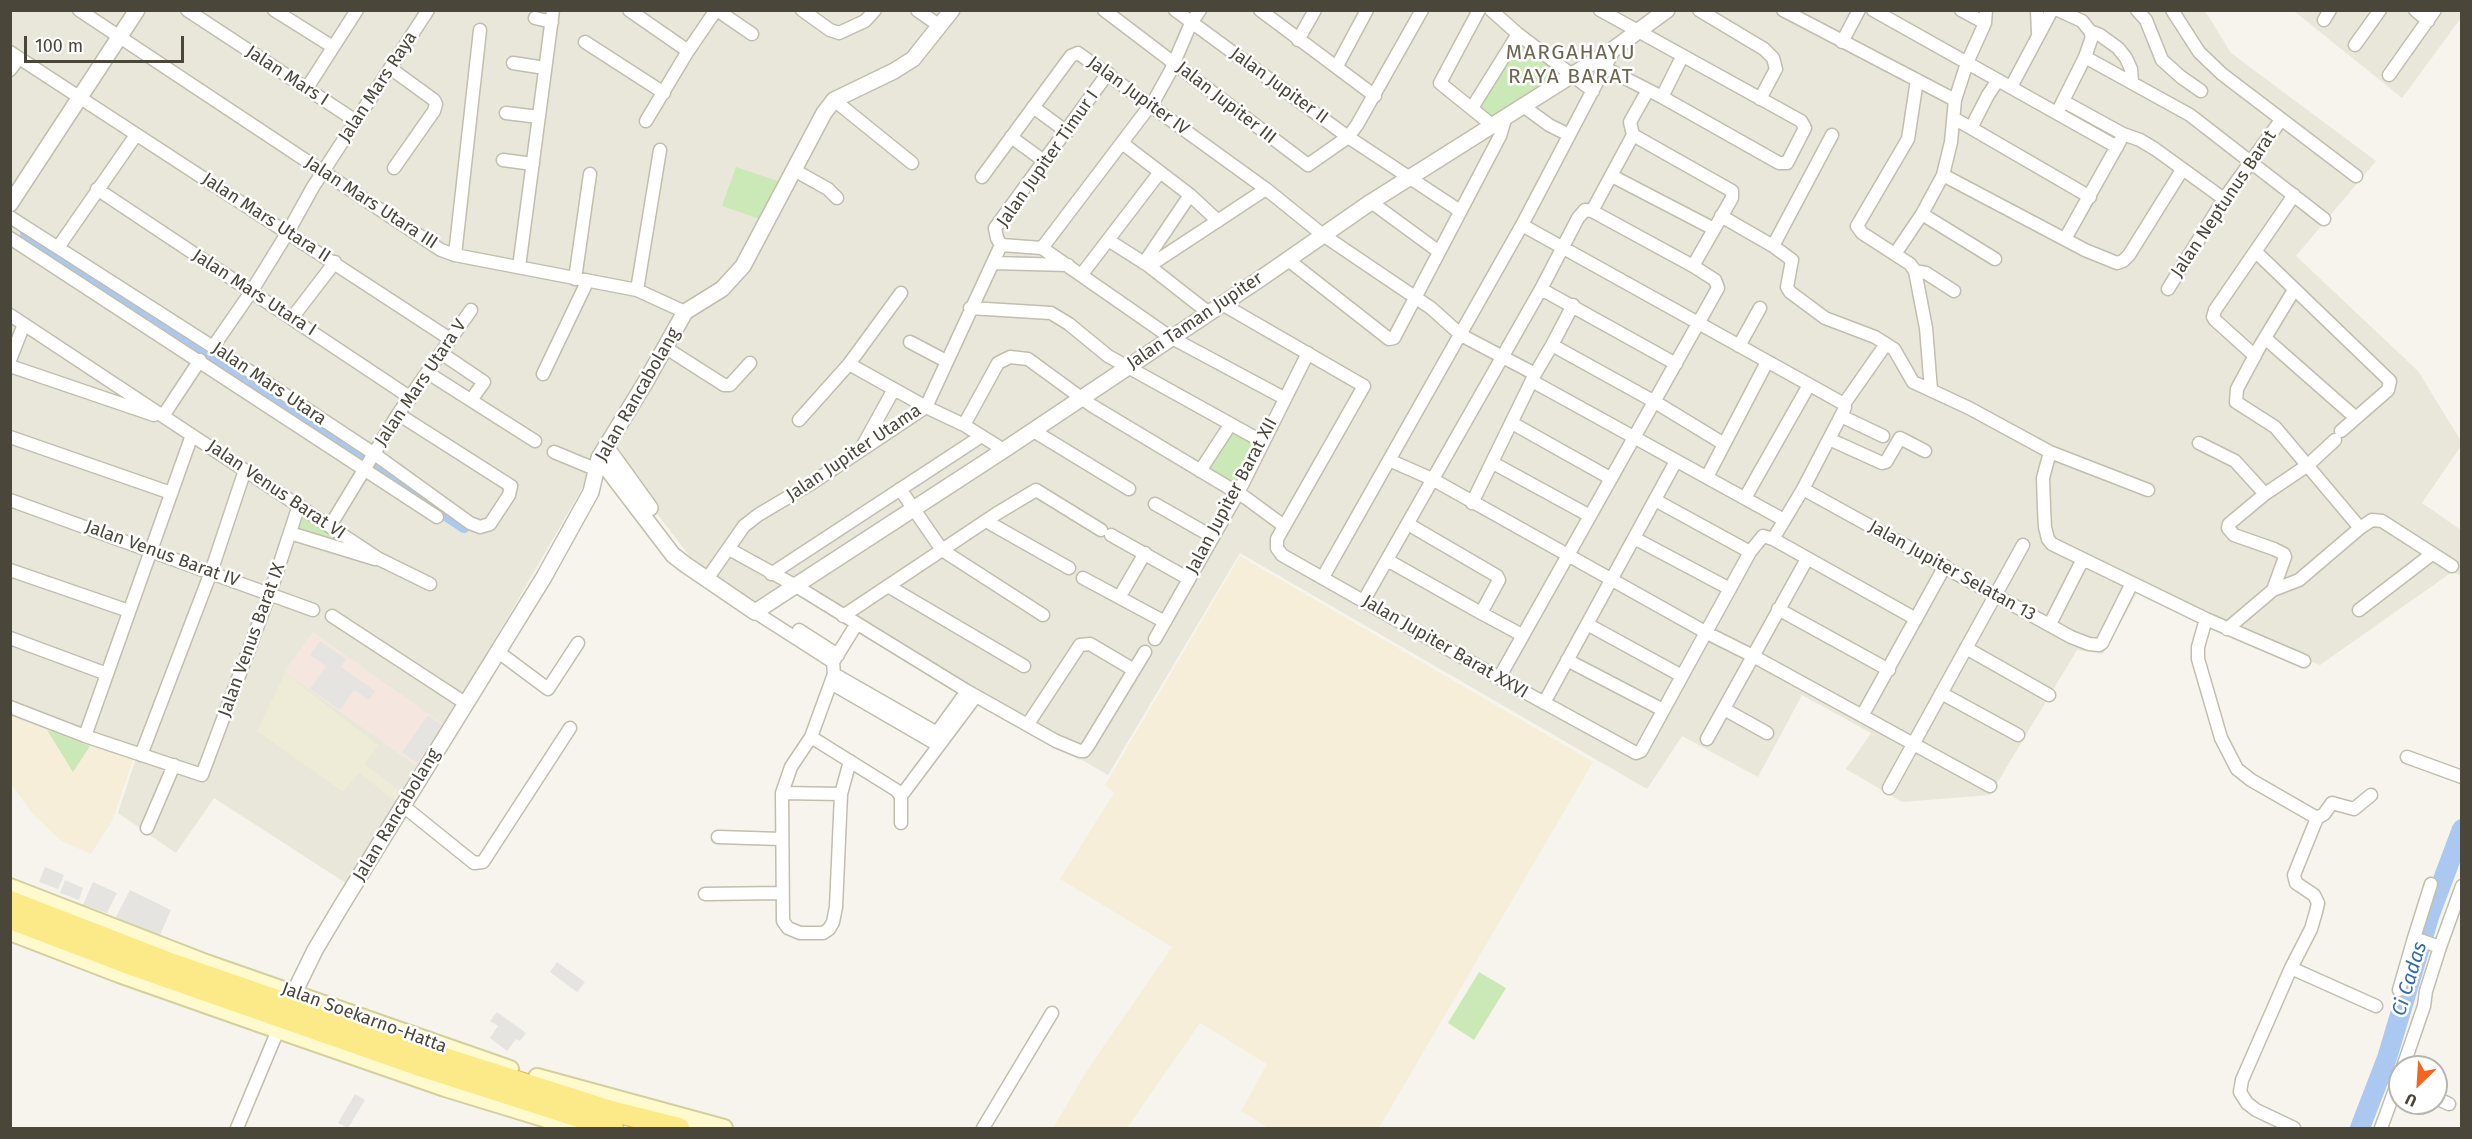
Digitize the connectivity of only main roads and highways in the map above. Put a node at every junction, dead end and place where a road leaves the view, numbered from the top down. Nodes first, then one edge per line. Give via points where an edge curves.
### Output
1 (10, 888) edge
2 (10, 901) edge
3 (10, 919) edge
4 (10, 933) edge
5 (206, 963) junction
6 (172, 964) junction
7 (632, 1123) edge
8 (609, 1124) edge
9 (576, 1128) edge
10 (679, 1128) edge
11 (724, 1128) edge

1 - 5 main road, Jalan Soekarno-Hatta
2 - 6 highway, Jalan Soekarno-Hatta
3 - 8 highway, Jalan Soekarno-Hatta via 423,1067
4 - 9 main road via 445,1088
5 - 6 highway
5 - 11 main road, Jalan Soekarno-Hatta via 548,1081
6 - 8 highway, Jalan Soekarno-Hatta via 432,1054
7 - 8 highway, Jalan Soekarno-Hatta
7 - 10 highway, Jalan Soekarno-Hatta

